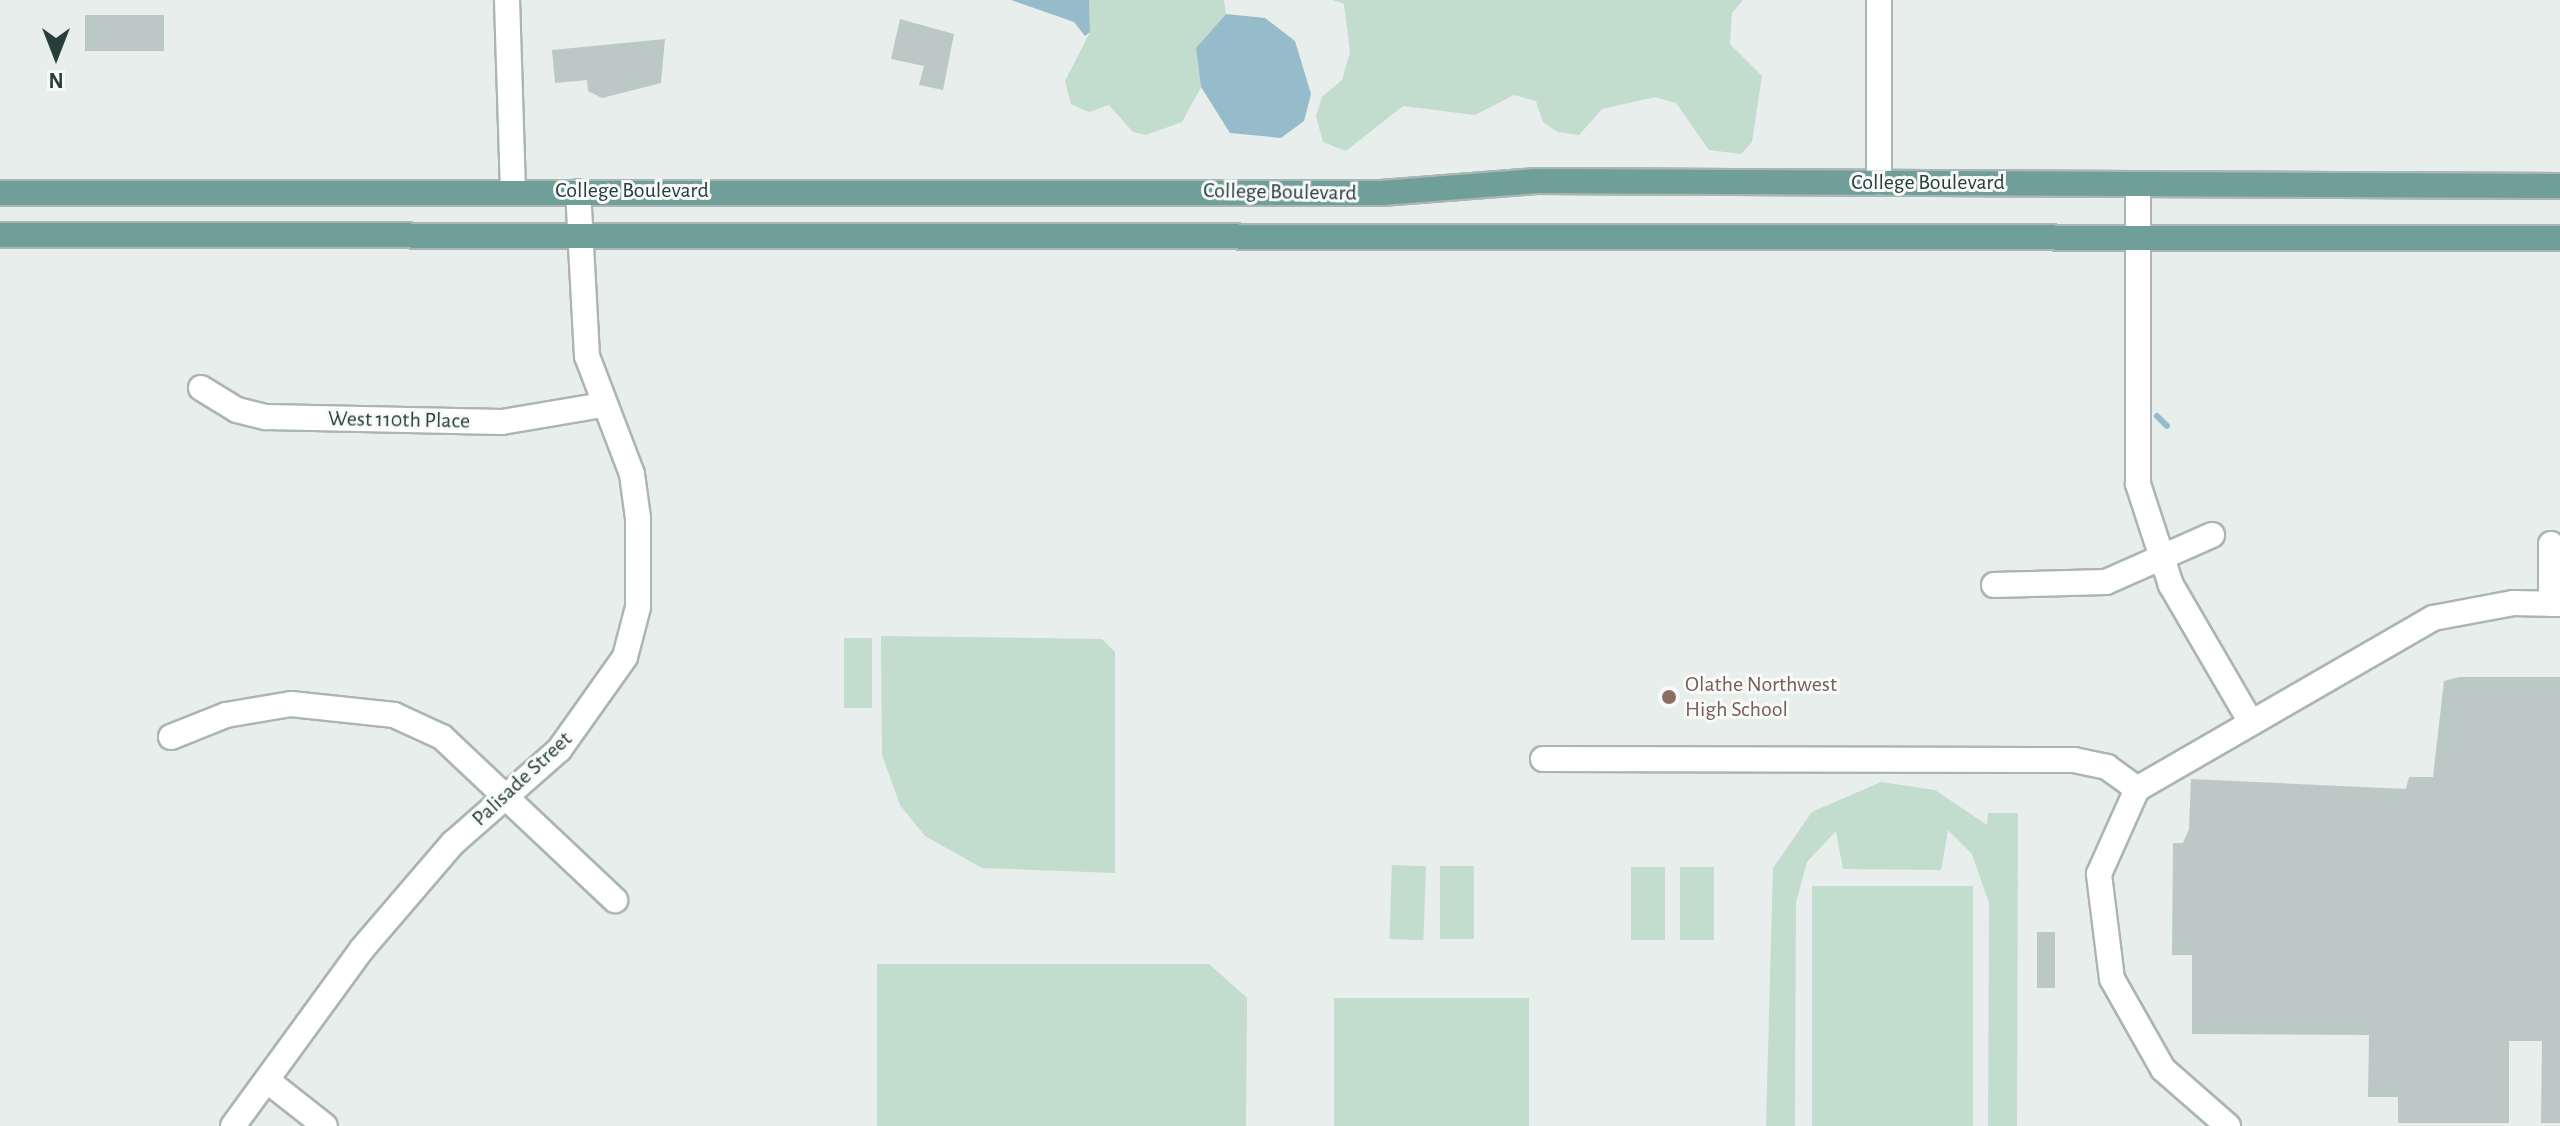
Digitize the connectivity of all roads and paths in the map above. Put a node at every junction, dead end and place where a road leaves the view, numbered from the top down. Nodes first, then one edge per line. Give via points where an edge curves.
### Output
1 (507, 0) edge
2 (1879, 0) edge
3 (1879, 183) junction
4 (2138, 184) junction
5 (2560, 186) edge
6 (513, 192) junction
7 (578, 192) junction
8 (0, 193) edge
9 (579, 231) junction
10 (0, 235) edge
11 (2138, 235) junction
12 (2560, 238) edge
13 (201, 388) dead end
14 (603, 405) junction
15 (2212, 535) dead end
16 (2551, 544) dead end
17 (2161, 562) junction
18 (1994, 585) dead end
19 (2555, 604) edge
20 (2250, 721) junction
21 (171, 737) dead end
22 (1543, 759) dead end
23 (2137, 789) junction
24 (504, 796) junction
25 (615, 900) dead end
26 (269, 1082) junction
27 (2218, 1123) edge
28 (233, 1126) edge
29 (325, 1126) edge

1 - 6 street
2 - 3 street
3 - 4 main road, College Boulevard
3 - 7 main road, College Boulevard via 1537,181 1381,193
4 - 5 main road, College Boulevard
4 - 11 street
6 - 7 main road, College Boulevard
6 - 8 main road, College Boulevard
7 - 9 street, Palisade Street
9 - 10 main road, College Boulevard
9 - 11 main road, College Boulevard
9 - 14 street, Palisade Street via 578,295
11 - 12 main road, College Boulevard
11 - 17 street via 2135,449
13 - 14 street, West 110th Place via 237,410 266,417 502,422
14 - 24 street, Palisade Street via 632,474 638,607 625,657 601,699 559,750
15 - 17 street
16 - 19 street
17 - 18 street via 2084,585
17 - 20 street
19 - 20 street via 2433,618
20 - 23 street
21 - 24 street via 226,715 291,704 394,715 442,737
22 - 23 street via 2074,760 2107,767
23 - 27 street via 2099,874 2105,952 2144,1044
24 - 25 street
24 - 26 street, Palisade Street via 362,949
26 - 28 street, Palisade Street
26 - 29 street

